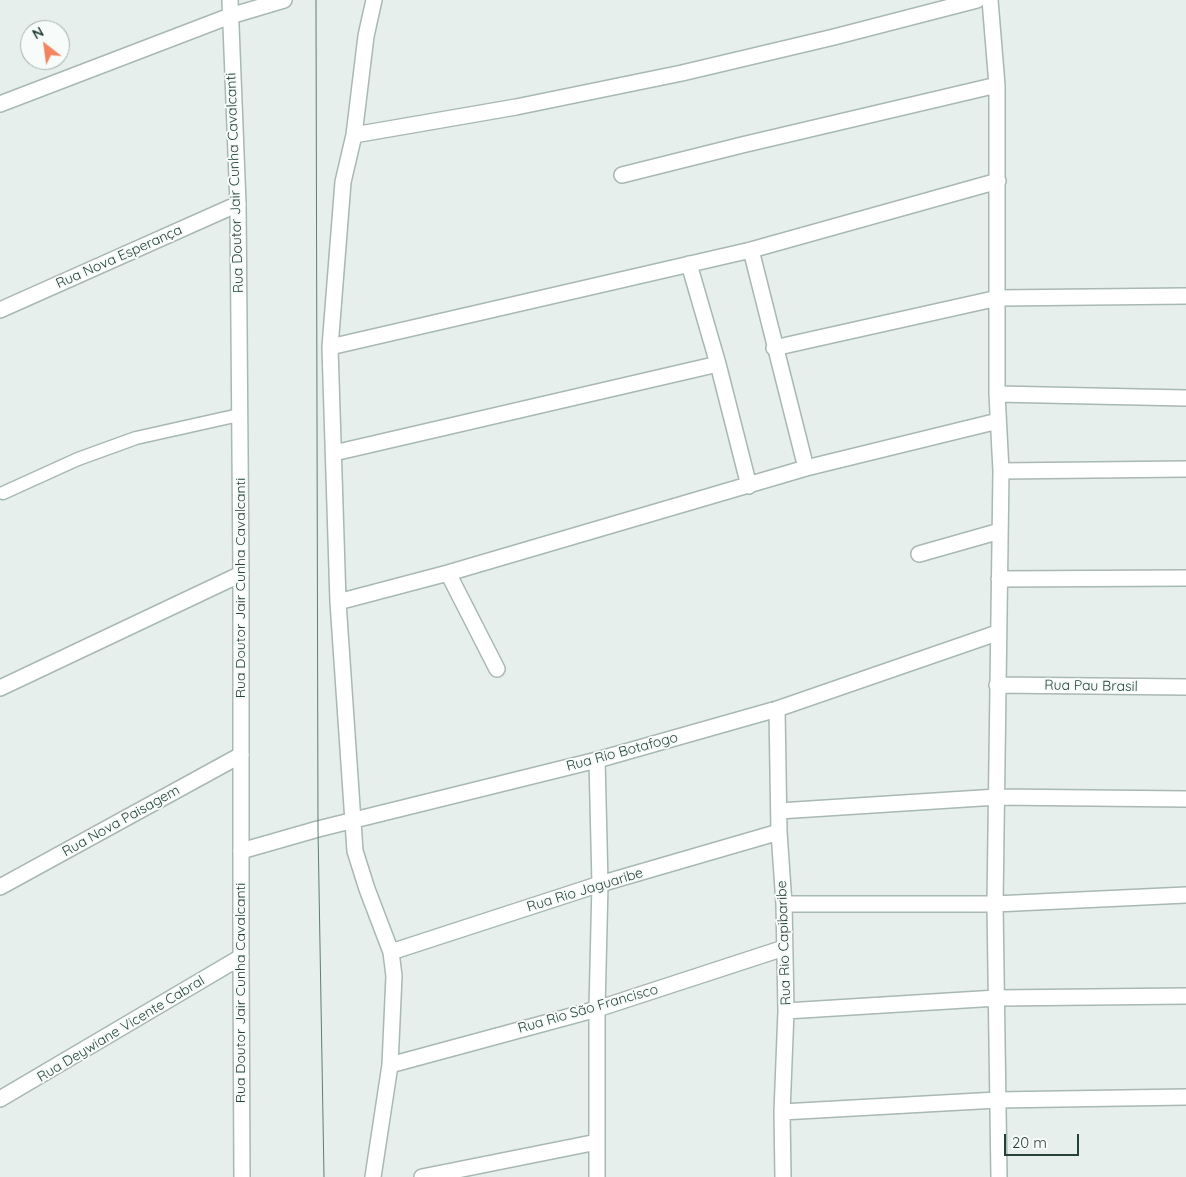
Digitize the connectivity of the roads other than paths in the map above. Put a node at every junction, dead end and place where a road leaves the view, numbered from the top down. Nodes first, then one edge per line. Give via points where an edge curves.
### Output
1 (230, 0) edge
2 (284, 0) edge
3 (374, 0) edge
4 (990, 0) edge
5 (973, 1) edge
6 (230, 16) junction
7 (997, 85) junction
8 (0, 104) edge
9 (354, 135) junction
10 (622, 176) dead end
11 (998, 181) junction
12 (238, 204) junction
13 (751, 250) junction
14 (689, 264) junction
15 (1186, 296) edge
16 (998, 298) junction
17 (0, 310) edge
18 (330, 347) junction
19 (774, 348) junction
20 (718, 364) junction
21 (997, 394) junction
22 (1186, 398) edge
23 (240, 415) junction
24 (998, 421) junction
25 (334, 453) junction
26 (806, 468) junction
27 (1186, 469) edge
28 (1001, 472) junction
29 (749, 486) junction
30 (3, 493) dead end
31 (1000, 531) junction
32 (919, 554) dead end
33 (448, 573) junction
34 (241, 574) junction
35 (1186, 578) edge
36 (999, 579) junction
37 (338, 602) junction
38 (998, 633) junction
39 (497, 669) dead end
40 (997, 685) junction
41 (1186, 687) edge
42 (0, 688) edge
43 (777, 708) junction
44 (242, 755) junction
45 (597, 760) junction
46 (997, 797) junction
47 (1186, 799) edge
48 (779, 811) junction
49 (352, 820) junction
50 (779, 832) junction
51 (241, 851) junction
52 (600, 884) junction
53 (0, 887) edge
54 (1186, 896) edge
55 (784, 904) junction
56 (994, 904) junction
57 (784, 948) junction
58 (391, 952) junction
59 (241, 957) junction
60 (1186, 996) edge
61 (997, 998) junction
62 (597, 1009) junction
63 (786, 1011) junction
64 (390, 1065) junction
65 (1186, 1097) edge
66 (0, 1099) edge
67 (997, 1100) junction
68 (782, 1112) junction
69 (597, 1142) junction
70 (242, 1177) edge
71 (373, 1177) edge
72 (422, 1177) edge
73 (597, 1177) edge
74 (783, 1177) edge
75 (999, 1177) edge

1 - 6 street, Rua Doutor Jair Cunha Cavalcanti
2 - 6 street
3 - 9 street via 366,36
4 - 7 street
5 - 9 street via 682,73 516,107
6 - 8 street
6 - 12 street, Rua Doutor Jair Cunha Cavalcanti
7 - 10 street
7 - 11 street
9 - 18 street via 343,182
11 - 13 street
11 - 16 street
12 - 17 street, Rua Nova Esperança
12 - 23 street, Rua Doutor Jair Cunha Cavalcanti
13 - 14 street
13 - 19 street
14 - 18 street
14 - 20 street
15 - 16 street
16 - 19 street
16 - 21 street
18 - 25 street
19 - 26 street
20 - 25 street
20 - 29 street
21 - 22 street
21 - 24 street
23 - 30 lane via 136,438 78,459
23 - 34 street, Rua Doutor Jair Cunha Cavalcanti
24 - 26 street
24 - 28 street
25 - 37 street
26 - 29 street
27 - 28 street
28 - 31 street
29 - 33 street
31 - 32 street
31 - 36 street
33 - 37 street
33 - 39 street
34 - 42 street
34 - 44 street, Rua Doutor Jair Cunha Cavalcanti
35 - 36 street
36 - 38 street
37 - 49 street
38 - 40 street
38 - 43 street, Rua Rio Botafogo
40 - 41 street, Rua Pau Brasil
40 - 46 street
43 - 45 street, Rua Rio Botafogo
43 - 48 street, Rua Rio Capibaribe
44 - 51 street, Rua Doutor Jair Cunha Cavalcanti
44 - 53 street, Rua Nova Paisagem
45 - 49 street, Rua Rio Botafogo
45 - 52 street
46 - 47 street
46 - 48 street
46 - 56 street
48 - 50 street, Rua Rio Capibaribe
49 - 51 street, Rua Rio Botafogo
49 - 58 street via 354,851
50 - 52 street, Rua Rio Jaguaribe
50 - 55 street, Rua Rio Capibaribe
51 - 59 street, Rua Doutor Jair Cunha Cavalcanti
52 - 58 street, Rua Rio Jaguaribe
52 - 62 street
54 - 56 street
55 - 56 street
55 - 57 street, Rua Rio Capibaribe
56 - 61 street
57 - 62 street, Rua Rio São Francisco
57 - 63 street, Rua Rio Capibaribe
58 - 64 street via 394,976
59 - 66 street, Rua Deywiane Vicente Cabral
59 - 70 street, Rua Doutor Jair Cunha Cavalcanti
60 - 61 street
61 - 63 street
61 - 67 street
62 - 64 street, Rua Rio São Francisco
62 - 69 street
63 - 68 street, Rua Rio Capibaribe
64 - 71 street
65 - 67 street
67 - 68 street
67 - 75 street
68 - 74 street, Rua Rio Capibaribe
69 - 72 street
69 - 73 street

